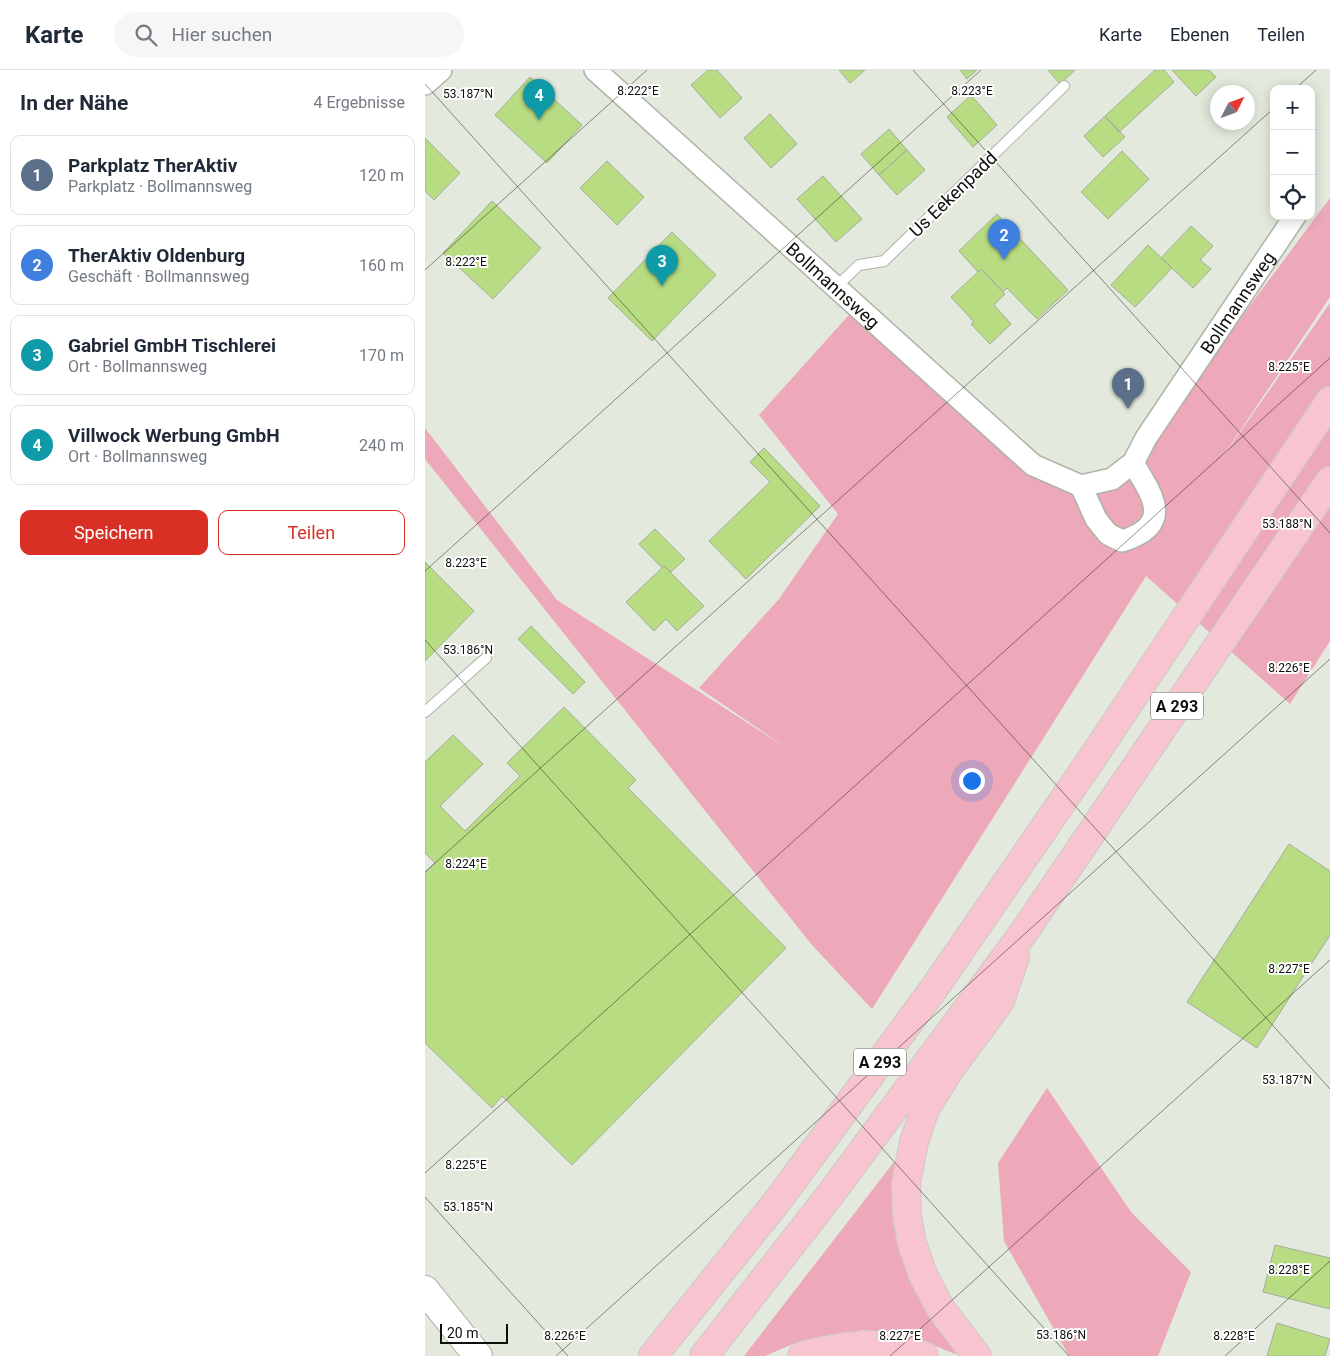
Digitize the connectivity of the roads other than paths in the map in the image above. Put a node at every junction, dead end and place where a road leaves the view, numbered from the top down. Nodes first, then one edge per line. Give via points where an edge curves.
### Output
1 (441, 70) edge
2 (595, 70) edge
3 (425, 84) edge
4 (1064, 86) dead end
5 (1292, 220) edge
6 (835, 288) junction
7 (1330, 401) edge
8 (1133, 463) junction
9 (1330, 481) edge
10 (1081, 486) junction
11 (486, 658) dead end
12 (425, 712) edge
13 (1024, 932) junction
14 (425, 1290) edge
15 (478, 1356) edge
16 (653, 1356) edge
17 (704, 1356) edge
18 (802, 1356) edge
19 (924, 1356) edge
20 (977, 1356) edge

1 - 3 street
2 - 6 street, Bollmannsweg
4 - 6 lane, Us Eekenpadd via 884,261 859,265
5 - 8 street, Bollmannsweg via 1146,438
6 - 10 street, Bollmannsweg via 1033,465
7 - 16 highway, A 293 via 935,987 779,1199
8 - 10 street, Bollmannsweg via 1112,479
8 - 10 street via 1156,507 1152,524 1138,537 1123,541 1108,534 1096,520
9 - 13 highway, A 293
11 - 12 lane
13 - 17 highway, A 293 via 830,1195
13 - 20 highway via 1000,1001 925,1110 914,1142 906,1183 907,1214 923,1277 941,1309
14 - 15 street
18 - 19 highway via 835,1347 865,1344 896,1347

